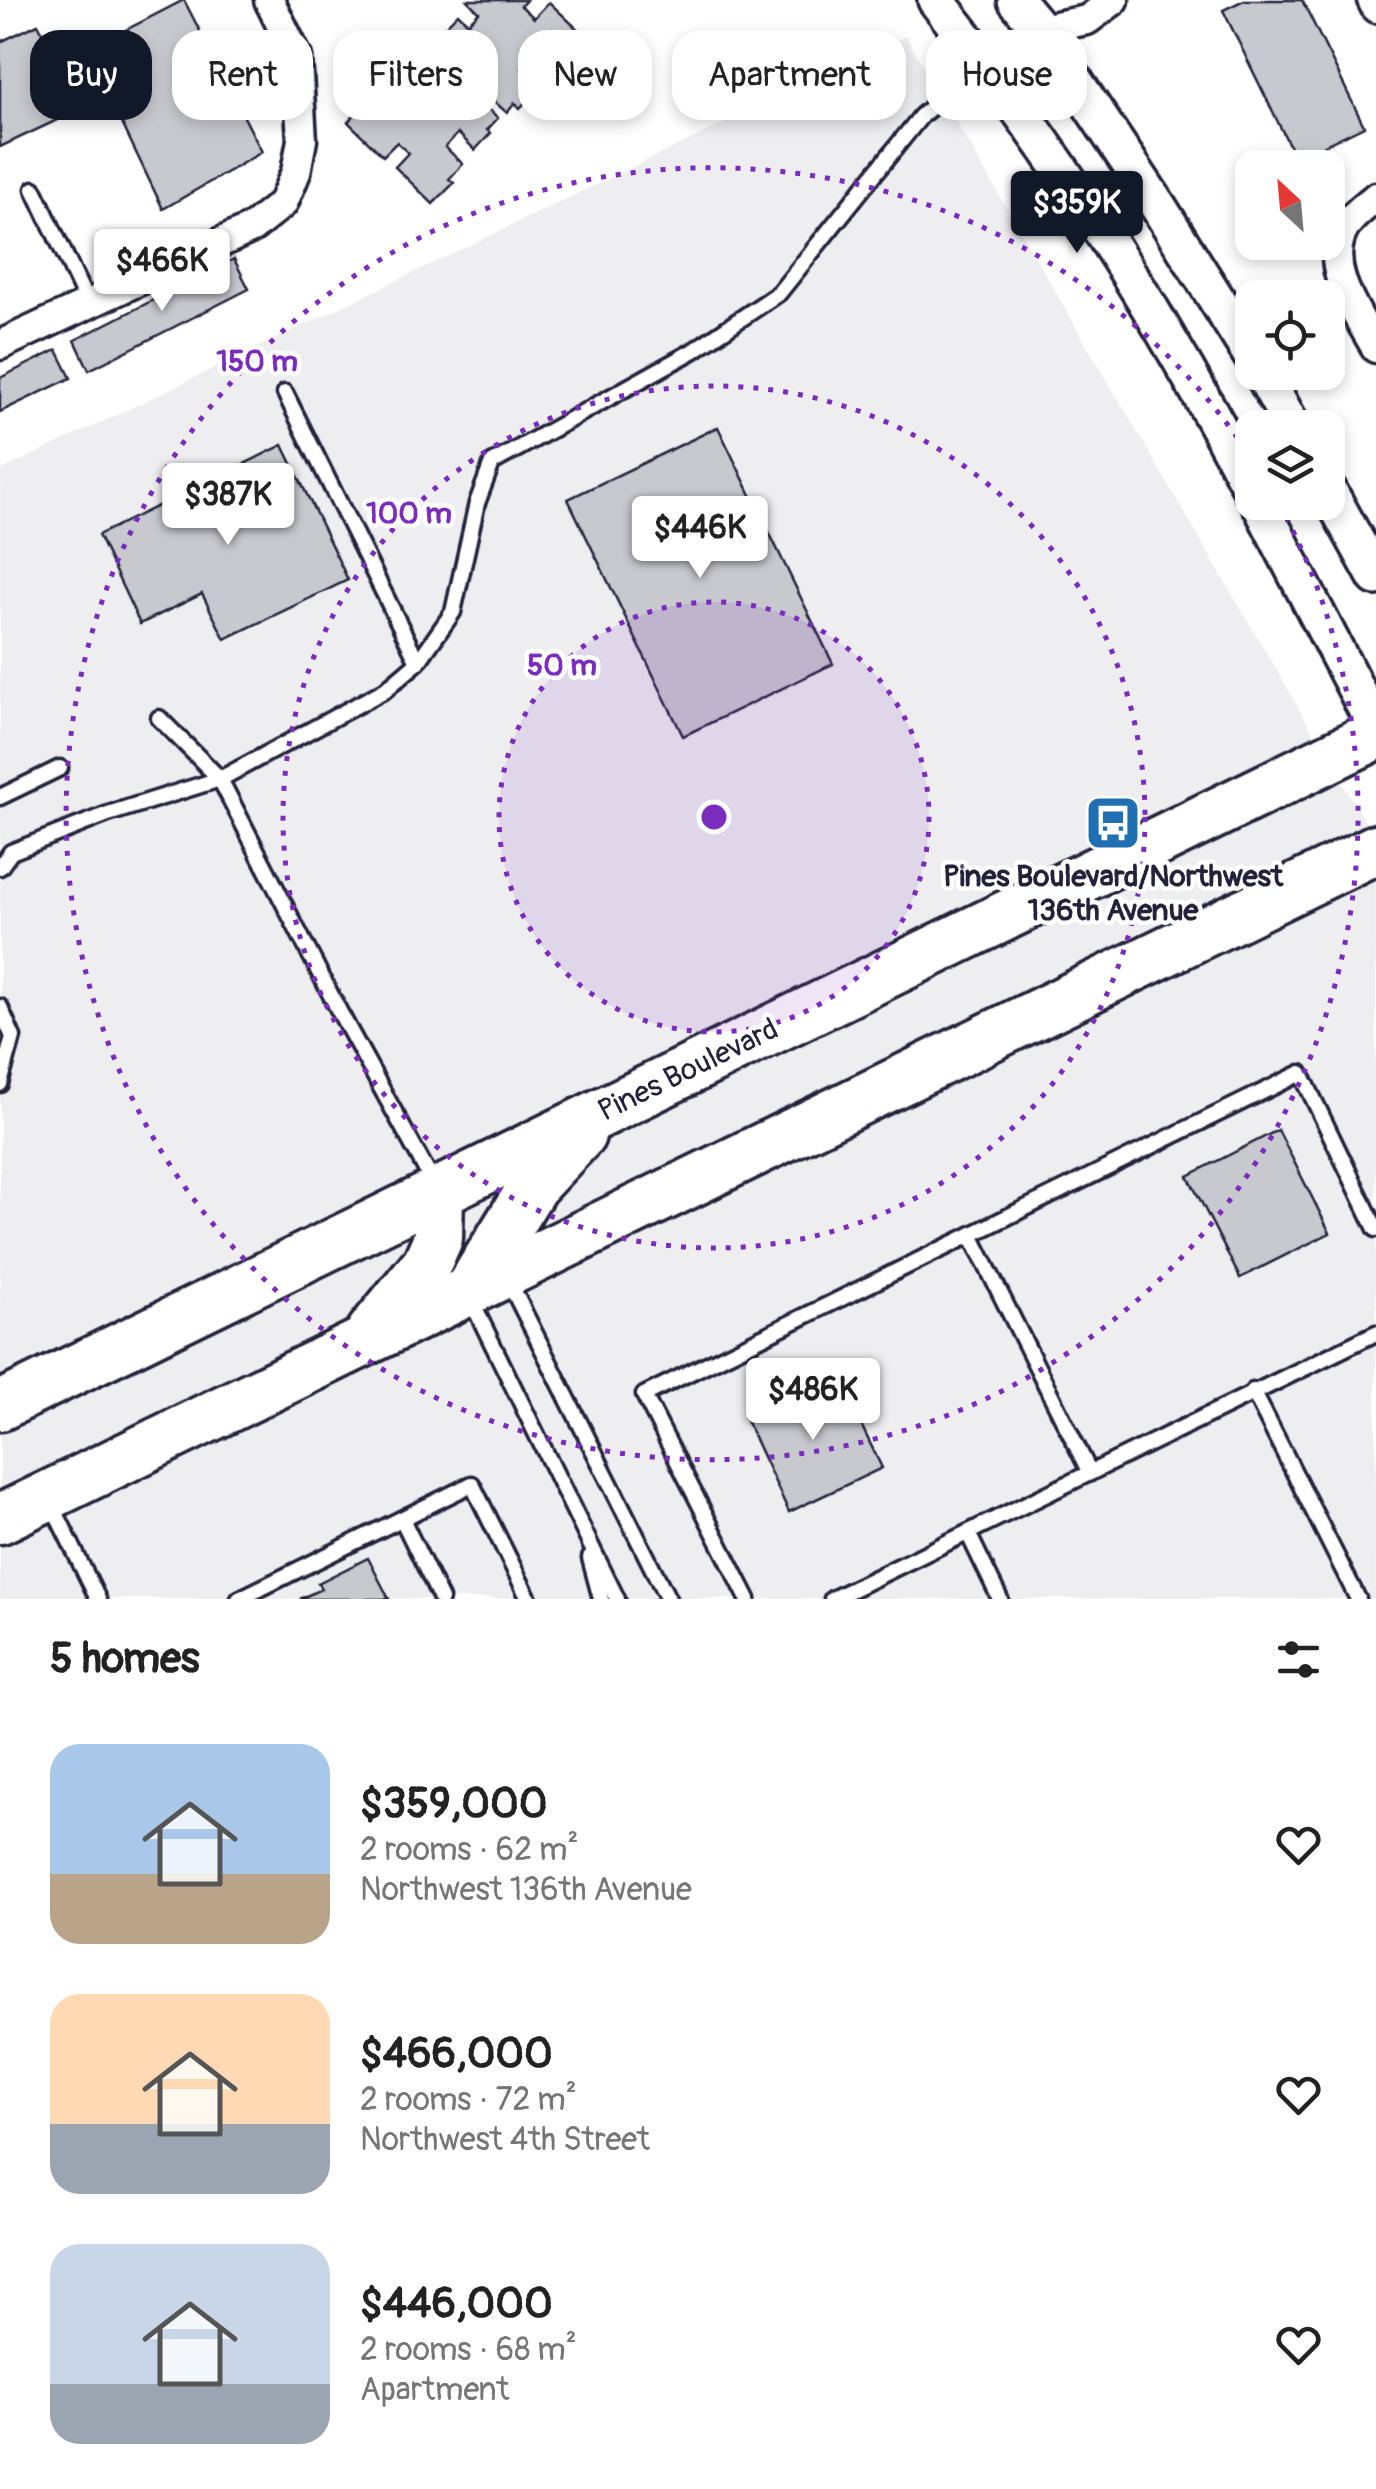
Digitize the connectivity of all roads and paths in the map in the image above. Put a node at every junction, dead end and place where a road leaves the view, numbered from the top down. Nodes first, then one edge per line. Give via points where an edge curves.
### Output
1 (270, 0) edge
2 (936, 0) edge
3 (1016, 0) edge
4 (1114, 0) edge
5 (1372, 0) edge
6 (1376, 8) edge
7 (1047, 15) edge
8 (960, 30) edge
9 (1026, 30) edge
10 (926, 112) edge
11 (1024, 120) edge
12 (34, 189) dead end
13 (1376, 197) edge
14 (86, 302) junction
15 (1235, 328) edge
16 (0, 345) edge
17 (1376, 348) edge
18 (285, 394) dead end
19 (1235, 458) edge
20 (1267, 520) edge
21 (1345, 520) edge
22 (1376, 577) edge
23 (418, 662) junction
24 (159, 718) dead end
25 (1376, 731) edge
26 (60, 768) dead end
27 (220, 779) junction
28 (0, 797) edge
29 (1376, 849) edge
30 (0, 867) edge
31 (0, 1007) edge
32 (0, 1084) edge
33 (600, 1114) junction
34 (439, 1193) junction
35 (1376, 1229) edge
36 (970, 1235) junction
37 (486, 1283) junction
38 (1376, 1333) edge
39 (363, 1343) junction
40 (1254, 1391) junction
41 (0, 1406) edge
42 (1090, 1473) junction
43 (48, 1496) junction
44 (402, 1518) junction
45 (0, 1519) edge
46 (583, 1528) junction
47 (968, 1533) junction
48 (98, 1599) edge
49 (239, 1599) edge
50 (441, 1599) edge
51 (529, 1599) edge
52 (600, 1599) edge
53 (617, 1599) edge
54 (668, 1599) edge
55 (748, 1599) edge
56 (832, 1599) edge
57 (1000, 1599) edge
58 (1358, 1599) edge

1 - 14 street via 297,57 302,122 296,172 284,202 252,228
2 - 8 street
3 - 7 street
4 - 7 street via 1087,20
5 - 6 street
7 - 9 street
7 - 15 street
10 - 23 lane via 778,293 693,351 492,463 453,612
11 - 19 street via 1200,390
12 - 14 lane
13 - 17 street via 1346,224 1335,250 1344,289
14 - 16 street
18 - 23 lane
20 - 25 street
21 - 22 street
23 - 27 lane via 384,690
24 - 27 lane
25 - 33 highway, Pines Boulevard
26 - 28 lane
27 - 30 lane via 11,852
27 - 34 lane
29 - 37 highway
31 - 32 lane via 13,1037
33 - 34 highway, Pines Boulevard
33 - 37 highway via 533,1186
34 - 39 highway via 438,1238 428,1263
34 - 41 highway, Pines Boulevard
35 - 36 lane via 1301,1073
36 - 42 lane
36 - 55 lane via 644,1396
37 - 39 highway
37 - 46 lane
37 - 54 lane
38 - 40 lane
39 - 43 highway
40 - 42 lane
40 - 58 lane
42 - 47 lane
43 - 45 highway
43 - 48 lane
44 - 49 lane
44 - 50 lane
44 - 51 lane via 472,1484
46 - 52 lane
46 - 53 lane
47 - 56 lane
47 - 57 lane

